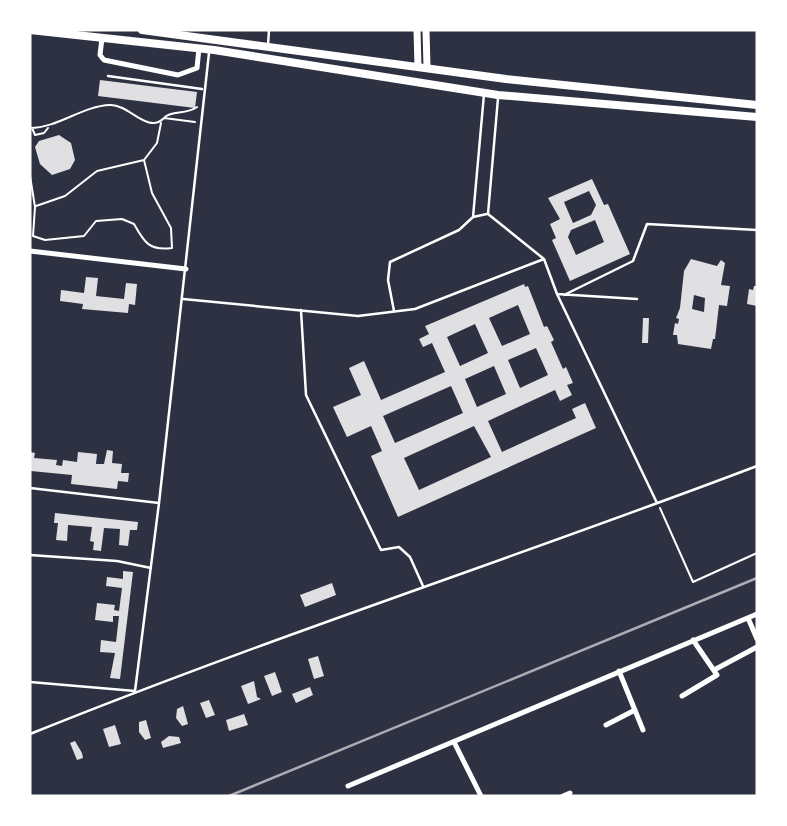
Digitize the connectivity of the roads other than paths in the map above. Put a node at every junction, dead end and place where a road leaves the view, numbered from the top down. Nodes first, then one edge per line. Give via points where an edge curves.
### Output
1 (30, 30) edge
2 (142, 30) edge
3 (269, 30) edge
4 (417, 30) edge
5 (426, 30) edge
6 (102, 38) junction
7 (268, 45) junction
8 (198, 48) junction
9 (209, 50) junction
10 (418, 67) junction
11 (428, 67) junction
12 (108, 76) dead end
13 (488, 76) junction
14 (502, 78) junction
15 (421, 82) junction
16 (202, 89) junction
17 (484, 93) junction
18 (498, 95) junction
19 (757, 106) edge
20 (757, 117) edge
21 (488, 214) junction
22 (473, 217) junction
23 (757, 230) edge
24 (30, 251) edge
25 (544, 259) junction
26 (186, 268) junction
27 (557, 294) junction
28 (564, 295) junction
29 (183, 299) junction
30 (638, 299) dead end
31 (301, 310) junction
32 (394, 312) junction
33 (757, 467) edge
34 (30, 488) edge
35 (159, 503) junction
36 (658, 504) junction
37 (30, 555) edge
38 (153, 568) junction
39 (423, 586) junction
40 (757, 614) edge
41 (748, 618) junction
42 (757, 639) edge
43 (693, 640) junction
44 (757, 647) edge
45 (714, 670) junction
46 (619, 671) junction
47 (30, 682) edge
48 (135, 691) junction
49 (682, 696) dead end
50 (635, 710) junction
51 (606, 724) dead end
52 (643, 730) dead end
53 (30, 734) edge
54 (454, 742) junction
55 (348, 786) dead end
56 (570, 793) dead end
57 (481, 796) edge
58 (563, 796) edge

1 - 6 main road
2 - 7 main road
3 - 7 lane
4 - 10 main road
5 - 11 main road
6 - 8 main road
6 - 8 street via 100,55 104,60 178,75 197,68
7 - 10 main road
8 - 9 main road
9 - 15 main road
9 - 16 lane
10 - 11 main road
10 - 15 main road
11 - 13 main road
11 - 15 main road
12 - 16 lane
13 - 14 main road
13 - 17 main road
14 - 18 main road
14 - 19 main road
15 - 17 main road
16 - 26 lane
17 - 18 main road
17 - 22 lane
18 - 20 main road
18 - 21 lane
21 - 22 lane
21 - 25 lane
22 - 32 lane via 459,230 390,262
23 - 28 lane via 647,224 633,261
24 - 26 street
25 - 27 lane
25 - 32 lane via 415,309
26 - 29 lane
27 - 28 lane
27 - 36 lane
28 - 30 lane
29 - 31 lane
29 - 35 lane
31 - 32 lane via 358,316
31 - 39 lane via 306,395 381,550 399,547 410,557
33 - 36 lane
34 - 35 lane
35 - 38 lane
36 - 39 lane
37 - 38 lane
38 - 48 lane
39 - 48 lane
40 - 41 street
41 - 42 street
41 - 43 street
43 - 45 street
43 - 46 street
44 - 45 street
45 - 49 street via 718,676
46 - 50 street
46 - 54 street
47 - 48 lane
48 - 53 lane
50 - 51 street
50 - 52 street
54 - 55 street
54 - 57 street
56 - 58 street

